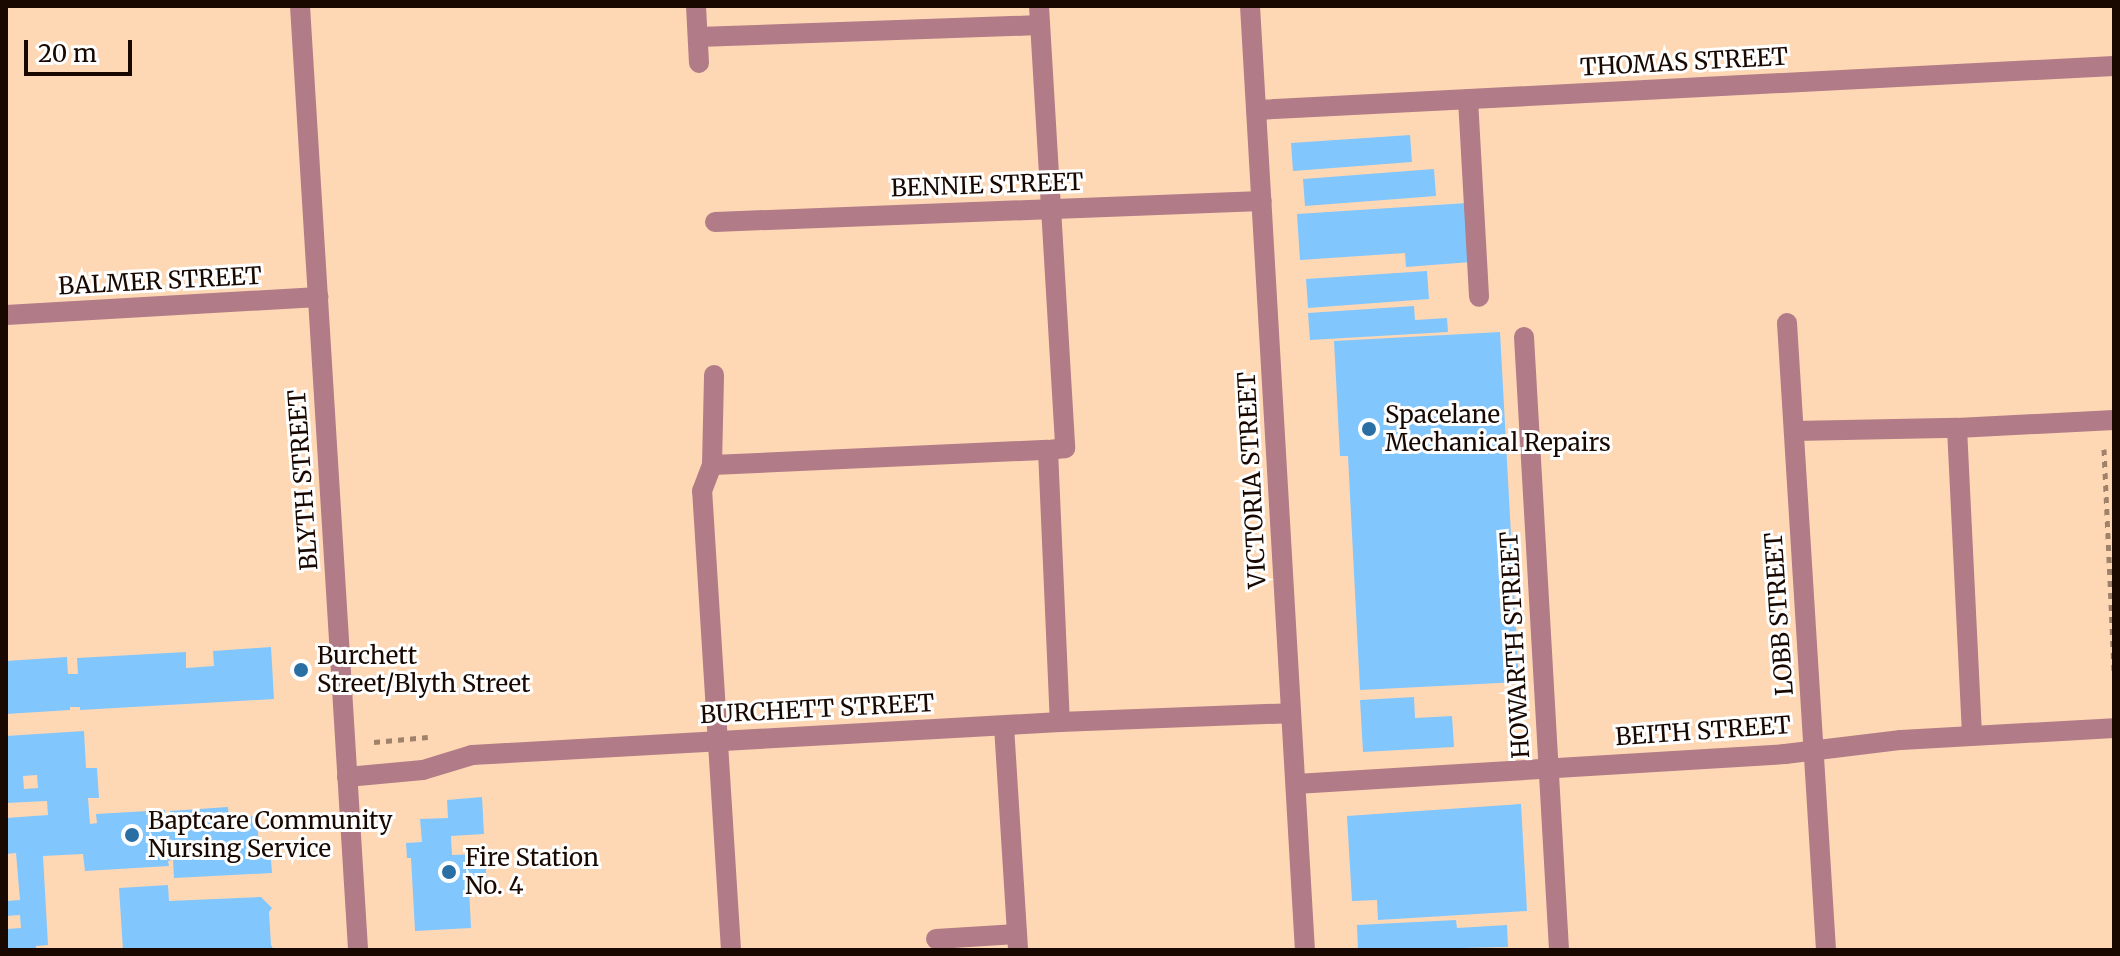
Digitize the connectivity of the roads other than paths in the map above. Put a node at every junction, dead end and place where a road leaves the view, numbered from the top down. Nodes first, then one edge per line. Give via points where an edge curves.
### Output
1 (300, 6) edge
2 (696, 6) edge
3 (1250, 6) edge
4 (1040, 15) edge
5 (698, 37) junction
6 (699, 63) dead end
7 (2114, 66) edge
8 (1468, 99) junction
9 (1256, 110) junction
10 (1262, 201) junction
11 (1053, 209) junction
12 (715, 222) dead end
13 (318, 297) junction
14 (1479, 297) dead end
15 (6, 315) edge
16 (1787, 323) dead end
17 (1524, 337) dead end
18 (714, 375) dead end
19 (2109, 420) edge
20 (1957, 428) junction
21 (1794, 431) junction
22 (1048, 450) junction
23 (712, 465) junction
24 (1291, 713) junction
25 (1060, 722) junction
26 (1004, 726) junction
27 (2114, 728) edge
28 (1972, 736) junction
29 (719, 740) junction
30 (1814, 749) junction
31 (1548, 768) junction
32 (347, 777) junction
33 (1296, 784) junction
34 (936, 939) dead end
35 (1018, 942) edge
36 (358, 950) edge
37 (731, 950) edge
38 (1305, 950) edge
39 (1559, 950) edge
40 (1826, 950) edge

1 - 13 street, BLYTH STREET
2 - 5 street
3 - 9 street, VICTORIA STREET
4 - 5 street
4 - 11 street
5 - 6 street
7 - 8 street, THOMAS STREET
8 - 9 street, THOMAS STREET
8 - 14 street
9 - 10 street, VICTORIA STREET
10 - 11 street, BENNIE STREET
10 - 24 street, VICTORIA STREET
11 - 12 street, BENNIE STREET
11 - 22 street via 1065,448
13 - 15 street, BALMER STREET
13 - 32 street, BLYTH STREET
16 - 21 street, LOBB STREET
17 - 31 street, HOWARTH STREET
18 - 23 street
19 - 20 street
20 - 21 street
20 - 28 street
21 - 30 street, LOBB STREET
22 - 23 street
22 - 25 street
23 - 29 street via 702,491
24 - 25 street, BURCHETT STREET
24 - 33 street, VICTORIA STREET
25 - 26 street, BURCHETT STREET
26 - 29 street, BURCHETT STREET
26 - 35 street
27 - 28 street, BEITH STREET
28 - 30 street, BEITH STREET
29 - 32 street, BURCHETT STREET via 472,755 423,770
29 - 37 street
30 - 31 street, BEITH STREET
30 - 40 street, LOBB STREET
31 - 33 street, BEITH STREET
31 - 39 street, HOWARTH STREET
32 - 36 street, BLYTH STREET
33 - 38 street, VICTORIA STREET
34 - 35 street

